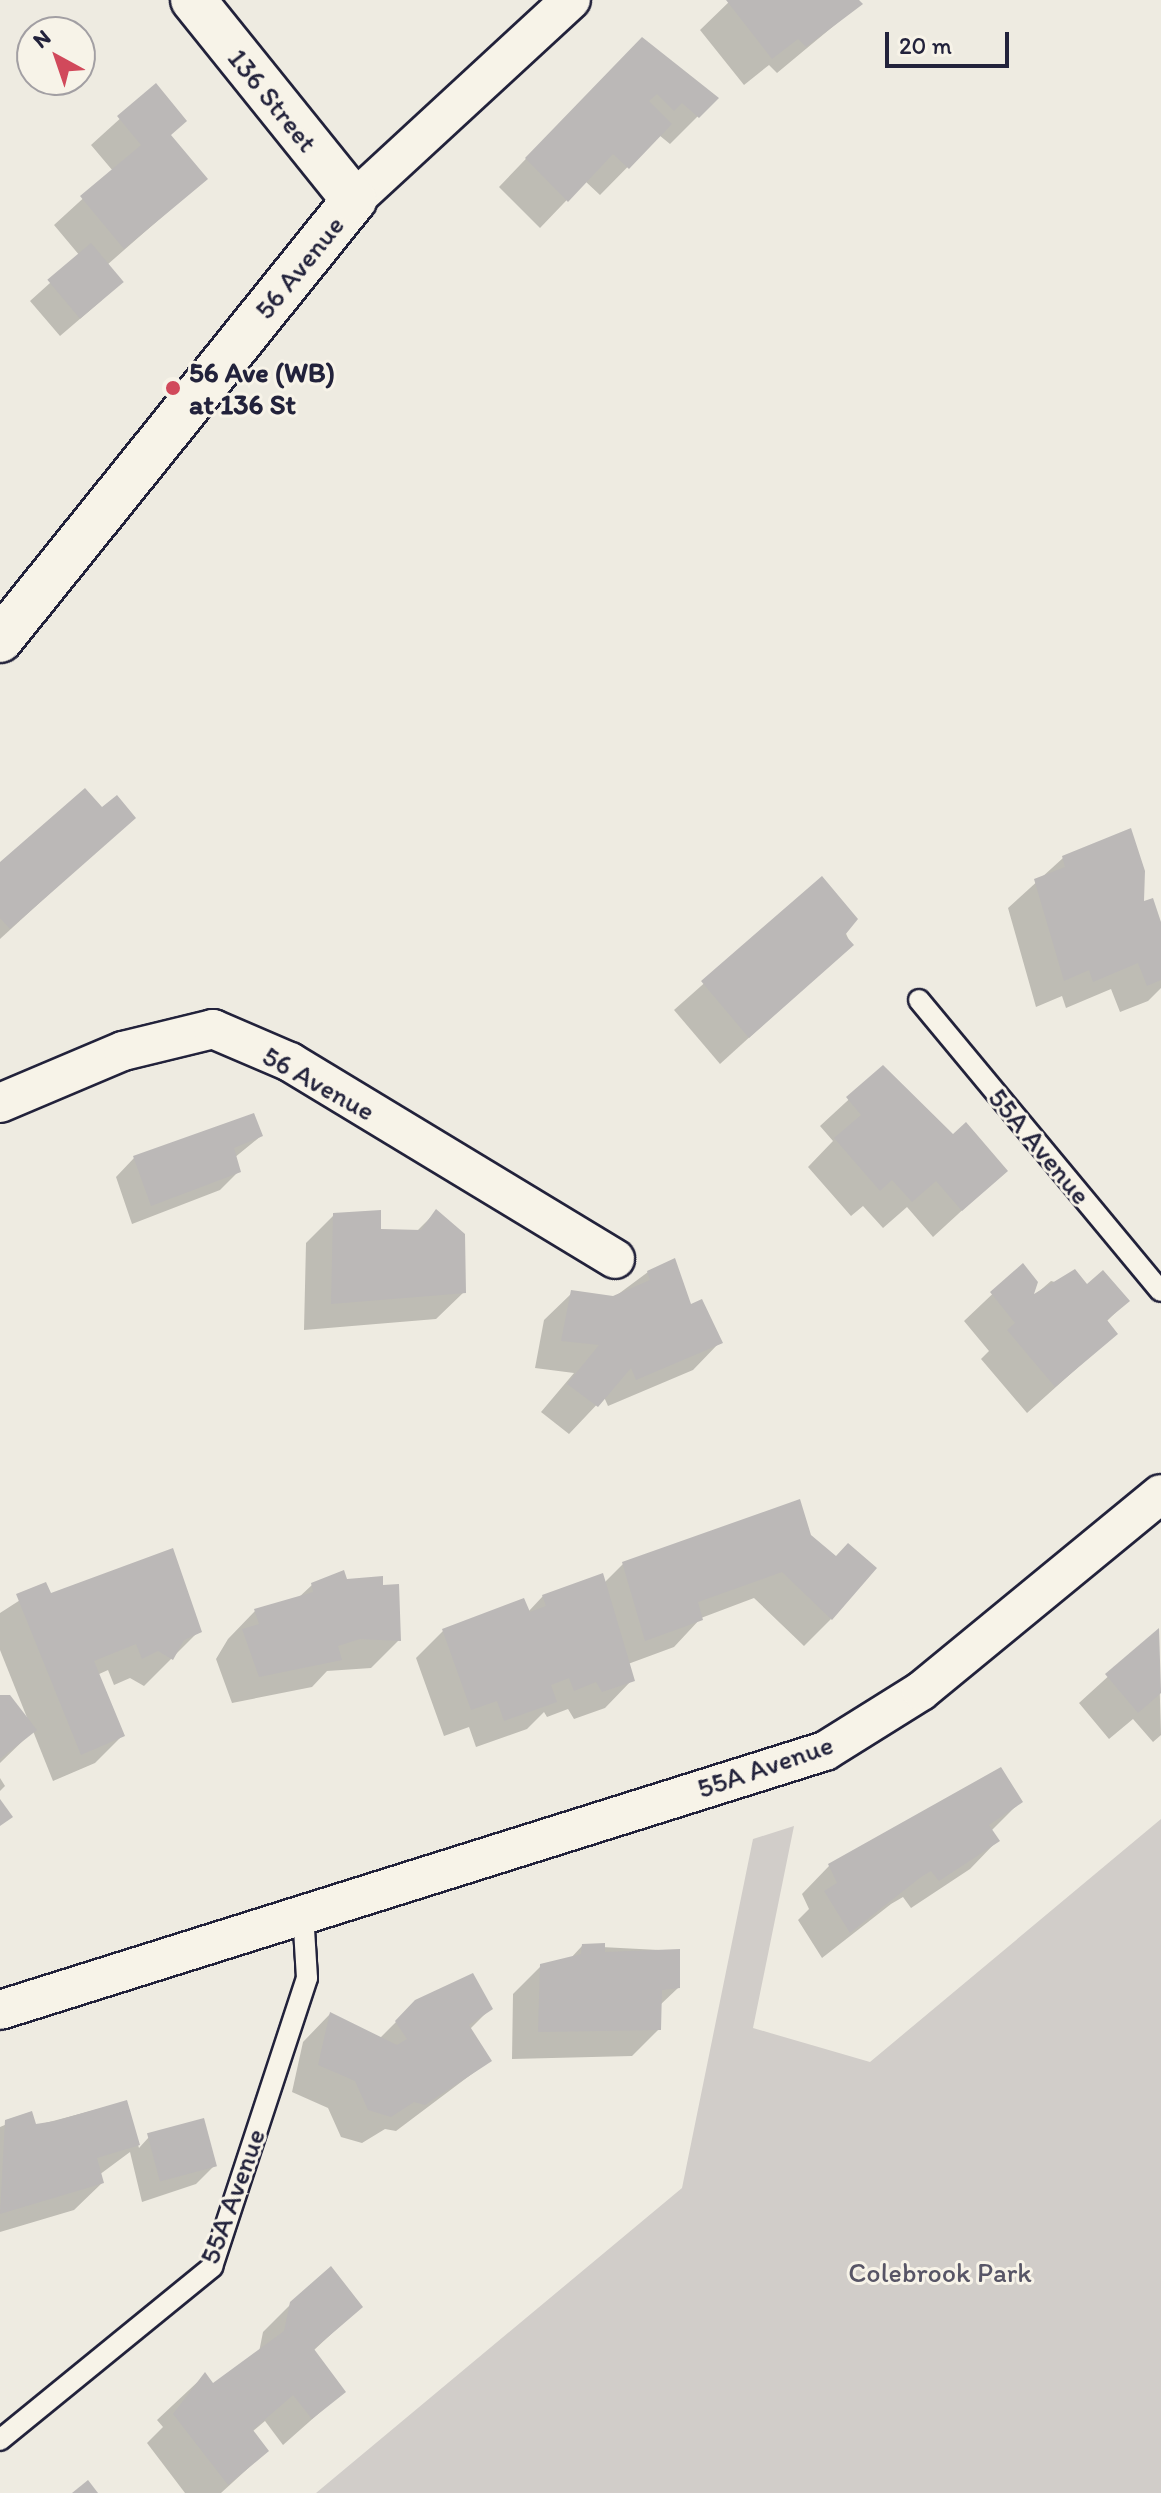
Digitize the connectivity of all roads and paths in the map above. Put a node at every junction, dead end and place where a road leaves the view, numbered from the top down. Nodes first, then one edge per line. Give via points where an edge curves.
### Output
1 (193, 0) edge
2 (571, 0) edge
3 (354, 200) junction
4 (0, 640) edge
5 (919, 1000) dead end
6 (0, 1103) edge
7 (615, 1259) dead end
8 (1161, 1291) edge
9 (1161, 1494) edge
10 (303, 1912) junction
11 (0, 2010) edge
12 (0, 2440) edge

1 - 3 street, 136 Street
2 - 3 street, 56 Avenue
3 - 4 street, 56 Avenue
5 - 8 lane, 55A Avenue
6 - 7 street, 56 Avenue via 123,1051 213,1029 290,1062
9 - 10 street, 55A Avenue via 921,1691 825,1751
10 - 11 street, 55A Avenue
10 - 12 lane, 55A Avenue via 307,1978 212,2267

